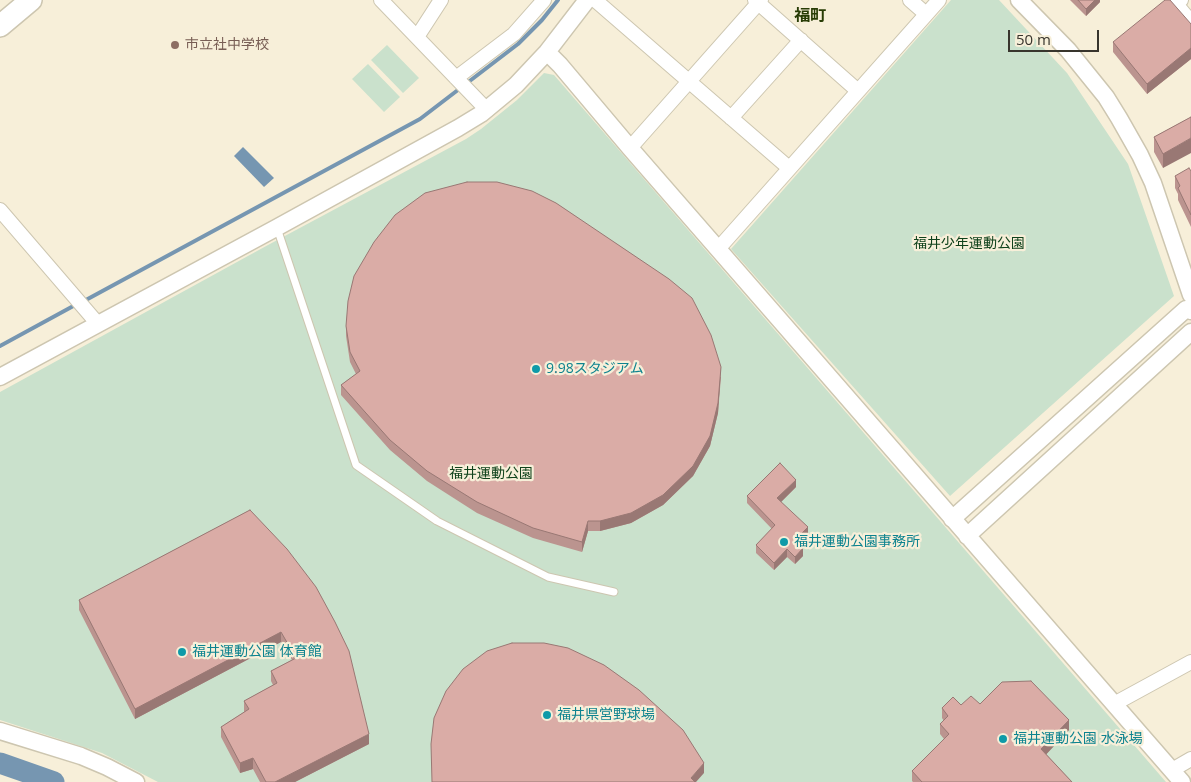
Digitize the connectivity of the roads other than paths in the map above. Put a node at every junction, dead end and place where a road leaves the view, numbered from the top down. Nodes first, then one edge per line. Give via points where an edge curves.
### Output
1 (30, 0) edge
2 (381, 0) edge
3 (441, 0) edge
4 (544, 0) edge
5 (587, 0) edge
6 (595, 0) edge
7 (910, 0) edge
8 (938, 0) edge
9 (1019, 0) edge
10 (1181, 0) edge
11 (758, 1) edge
12 (926, 14) junction
13 (1191, 22) edge
14 (0, 26) edge
15 (417, 37) junction
16 (801, 40) junction
17 (547, 52) junction
18 (457, 79) junction
19 (689, 82) junction
20 (858, 91) junction
21 (487, 110) junction
22 (731, 118) junction
23 (630, 148) junction
24 (789, 168) junction
25 (0, 210) edge
26 (276, 228) junction
27 (718, 249) junction
28 (1191, 295) edge
29 (1191, 311) edge
30 (98, 324) junction
31 (1191, 332) edge
32 (0, 377) edge
33 (952, 519) junction
34 (967, 536) junction
35 (614, 592) dead end
36 (1191, 662) edge
37 (1114, 704) junction
38 (0, 731) edge
39 (1191, 759) edge
40 (1177, 776) edge
41 (127, 780) edge

1 - 14 main road
2 - 15 street
3 - 15 street
4 - 18 street via 514,34
5 - 17 street
6 - 19 street
7 - 12 street
8 - 12 street
9 - 28 street via 1068,50 1106,97 1132,140 1160,199
10 - 13 street via 1176,4
11 - 16 street
11 - 19 street
12 - 20 street
15 - 18 street
16 - 20 street
16 - 22 street
17 - 21 street
17 - 23 street
18 - 21 street
19 - 22 street
19 - 23 street
20 - 24 street
21 - 26 street
22 - 24 street
23 - 27 street
24 - 27 street
25 - 30 street
26 - 30 street
26 - 35 lane via 356,465 437,520 548,577
27 - 33 street
29 - 33 street via 1186,309
30 - 32 street
31 - 34 street
33 - 34 street
34 - 37 street
36 - 37 street
37 - 40 street
38 - 41 street via 107,766
39 - 40 street

